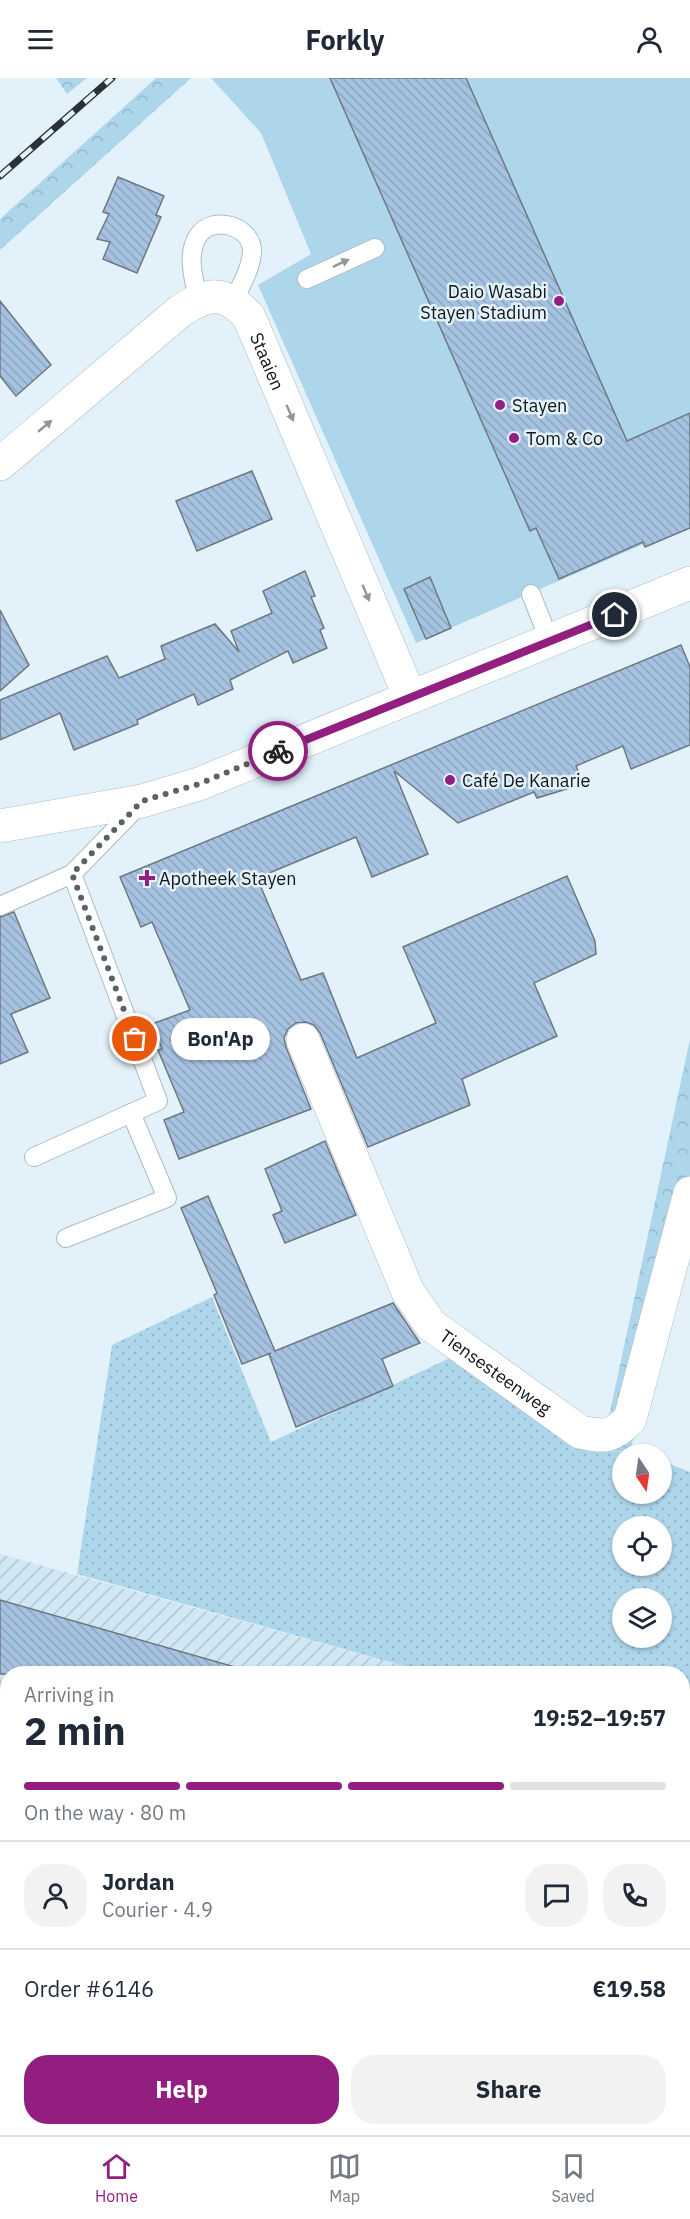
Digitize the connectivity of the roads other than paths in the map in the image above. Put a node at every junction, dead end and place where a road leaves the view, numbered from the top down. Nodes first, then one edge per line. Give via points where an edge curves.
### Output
1 (375, 248) dead end
2 (307, 279) dead end
3 (198, 299) junction
4 (234, 300) junction
5 (0, 464) edge
6 (690, 583) edge
7 (531, 594) dead end
8 (550, 642) junction
9 (410, 697) junction
10 (142, 801) junction
11 (0, 826) edge
12 (72, 874) junction
13 (0, 906) edge
14 (303, 1040) dead end
15 (131, 1113) junction
16 (34, 1157) dead end
17 (690, 1193) edge
18 (66, 1239) dead end

2 -> 1 lane
3 - 4 street
3 - 4 lane via 192,271 198,235 213,225 232,225 247,237 252,250
5 -> 3 street
4 -> 9 street, Staaien via 249,317
6 - 8 street
7 - 8 lane
8 - 9 street
9 - 10 street via 199,784
10 - 11 street
10 - 12 lane
12 - 13 lane
12 - 15 lane via 158,1101
14 - 17 street, Tiensesteenweg via 414,1300 431,1325 580,1432 604,1436 630,1419
15 - 16 lane
15 - 18 lane via 167,1198

